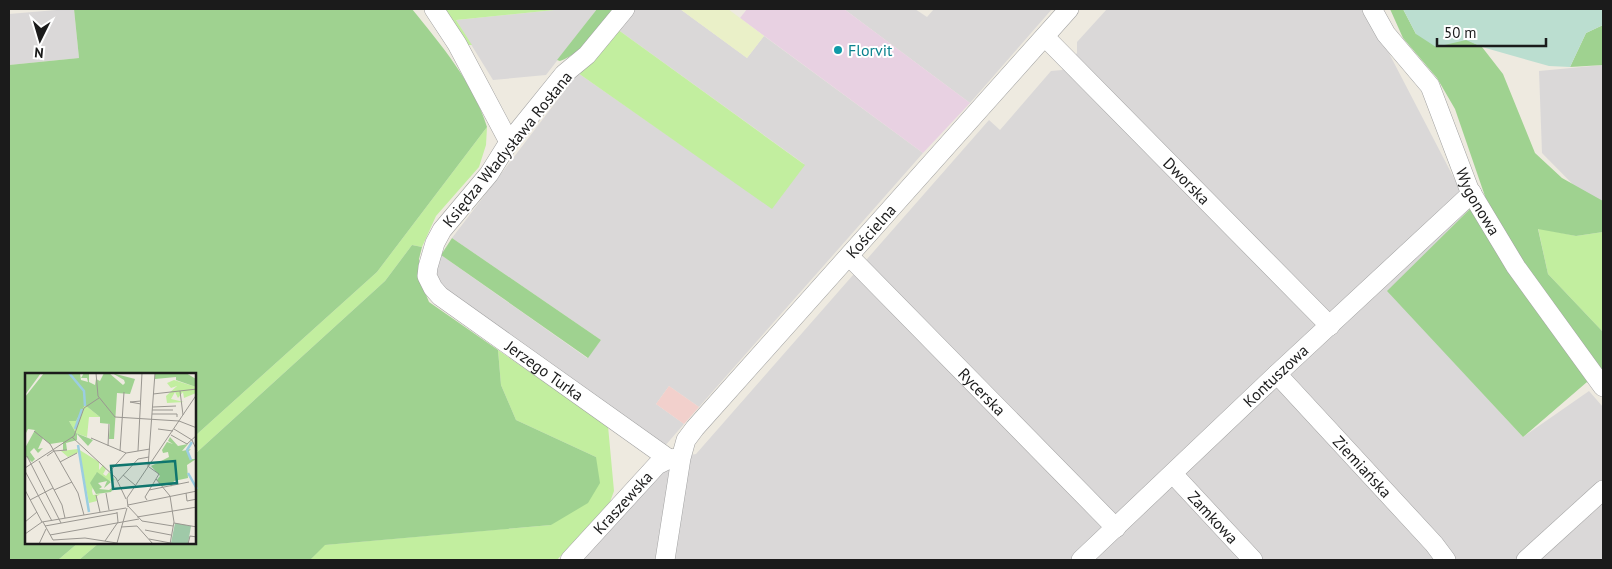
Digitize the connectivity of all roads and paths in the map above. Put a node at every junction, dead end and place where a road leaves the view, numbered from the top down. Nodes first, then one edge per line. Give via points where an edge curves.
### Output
1 (434, 9) edge
2 (625, 9) edge
3 (1069, 9) edge
4 (1372, 9) edge
5 (1045, 37) junction
6 (509, 142) junction
7 (1472, 193) junction
8 (849, 256) junction
9 (428, 276) joint
10 (1330, 326) junction
11 (1277, 374) junction
12 (1603, 387) edge
13 (675, 458) junction
14 (1173, 474) junction
15 (1603, 490) edge
16 (1116, 528) junction
17 (570, 560) edge
18 (664, 560) edge
19 (1081, 560) edge
20 (1253, 560) edge
21 (1446, 560) edge
22 (1526, 560) edge

1 - 6 street via 457,44
2 - 6 street, Księdza Władysława Rosłana via 587,55 564,74
3 - 5 street, Kościelna
4 - 7 street, Wygonowa via 1386,34 1430,86
5 - 8 street, Kościelna
5 - 10 street, Dworska
6 - 9 street, Księdza Władysława Rosłana via 489,174 442,230 430,257
7 - 10 street, Kontuszowa
7 - 12 street, Wygonowa via 1516,267
8 - 13 street, Kościelna via 695,428
8 - 16 street, Rycerska
9 - 13 street, Jerzego Turka via 440,296
10 - 11 street, Kontuszowa
11 - 14 street, Kontuszowa
11 - 21 street, Ziemiańska
13 - 17 street, Kraszewska via 656,465
13 - 18 street, Kościelna
14 - 16 street, Kontuszowa
14 - 20 street, Zamkowa
15 - 22 street
16 - 19 street, Kontuszowa

